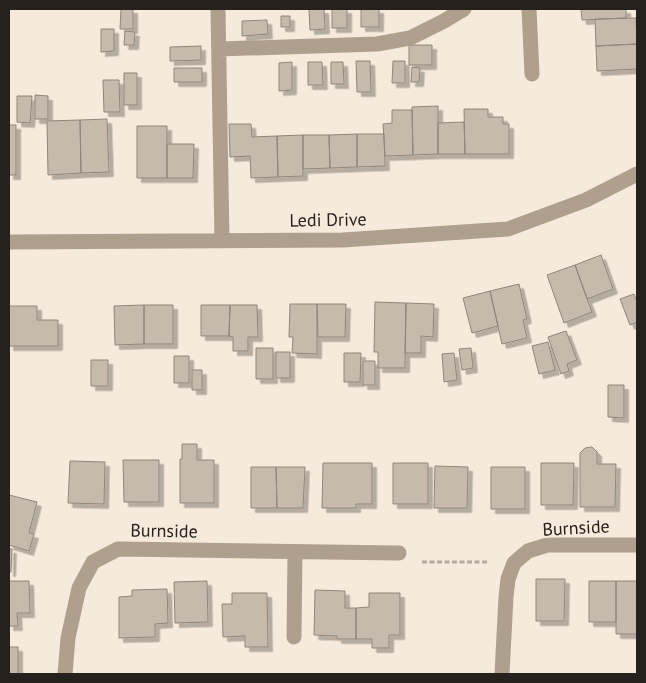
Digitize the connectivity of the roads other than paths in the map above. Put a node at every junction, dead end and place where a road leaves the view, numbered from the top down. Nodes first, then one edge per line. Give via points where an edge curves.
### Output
1 (218, 9) edge
2 (464, 9) edge
3 (528, 9) edge
4 (219, 50) junction
5 (532, 74) dead end
6 (637, 174) edge
7 (222, 240) junction
8 (9, 242) edge
9 (637, 545) edge
10 (295, 552) junction
11 (399, 553) road end
12 (294, 636) dead end
13 (65, 674) edge
14 (502, 674) edge

1 - 4 street
2 - 4 street via 410,38 377,44
3 - 5 street
4 - 7 street
6 - 7 street, Ledi Drive via 586,200 508,229 343,240
7 - 8 street, Ledi Drive
9 - 14 street, Burnside via 547,545 528,551 514,563 506,597
10 - 11 street, Burnside
10 - 12 street
10 - 13 street, Burnside via 118,549 109,553 93,562 79,588 68,638

